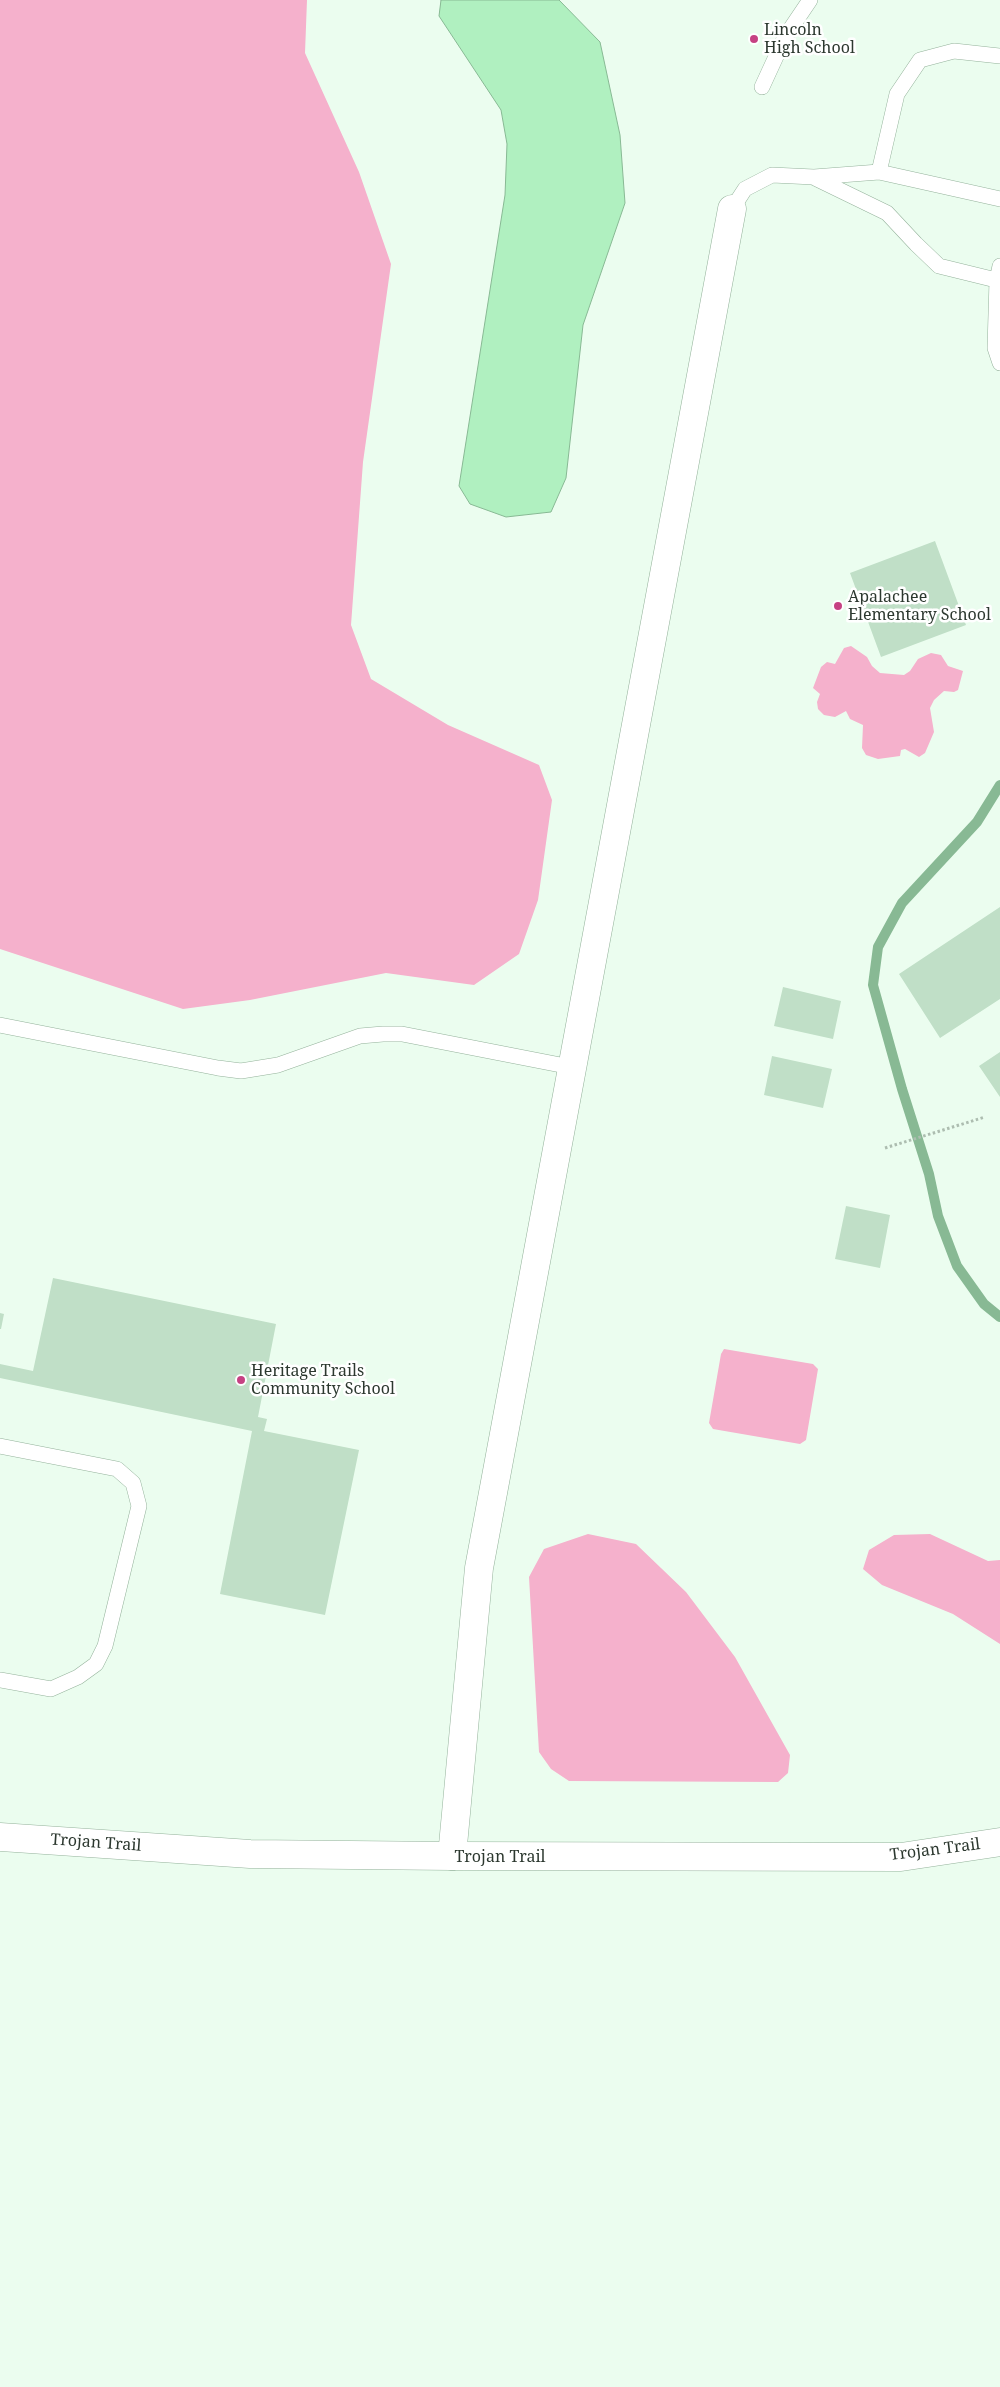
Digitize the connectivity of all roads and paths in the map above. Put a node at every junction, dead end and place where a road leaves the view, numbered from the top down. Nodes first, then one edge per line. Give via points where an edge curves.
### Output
1 (810, 0) edge
2 (1000, 56) edge
3 (762, 87) dead end
4 (879, 172) junction
5 (814, 177) junction
6 (1000, 200) edge
7 (732, 209) joint
8 (999, 276) edge
9 (1000, 362) edge
10 (0, 1025) edge
11 (571, 1067) junction
12 (985, 1117) dead end
13 (885, 1148) dead end
14 (0, 1446) edge
15 (0, 1680) edge
16 (0, 1837) edge
17 (1000, 1842) edge
18 (452, 1856) junction

1 - 3 lane via 785,37
2 - 4 lane via 954,51 920,60 897,94
4 - 5 lane
4 - 6 lane
5 - 7 lane via 772,175 745,189
5 - 8 lane via 887,213 939,266
7 - 11 street
8 - 9 lane via 995,348
10 - 11 lane via 241,1071 278,1065 360,1036 383,1034 402,1034
11 - 18 street via 479,1568
12 - 13 path
14 - 15 lane via 117,1469 133,1483 139,1506 105,1646 96,1664 51,1690
16 - 18 street, Trojan Trail via 250,1854
17 - 18 street, Trojan Trail via 902,1857

